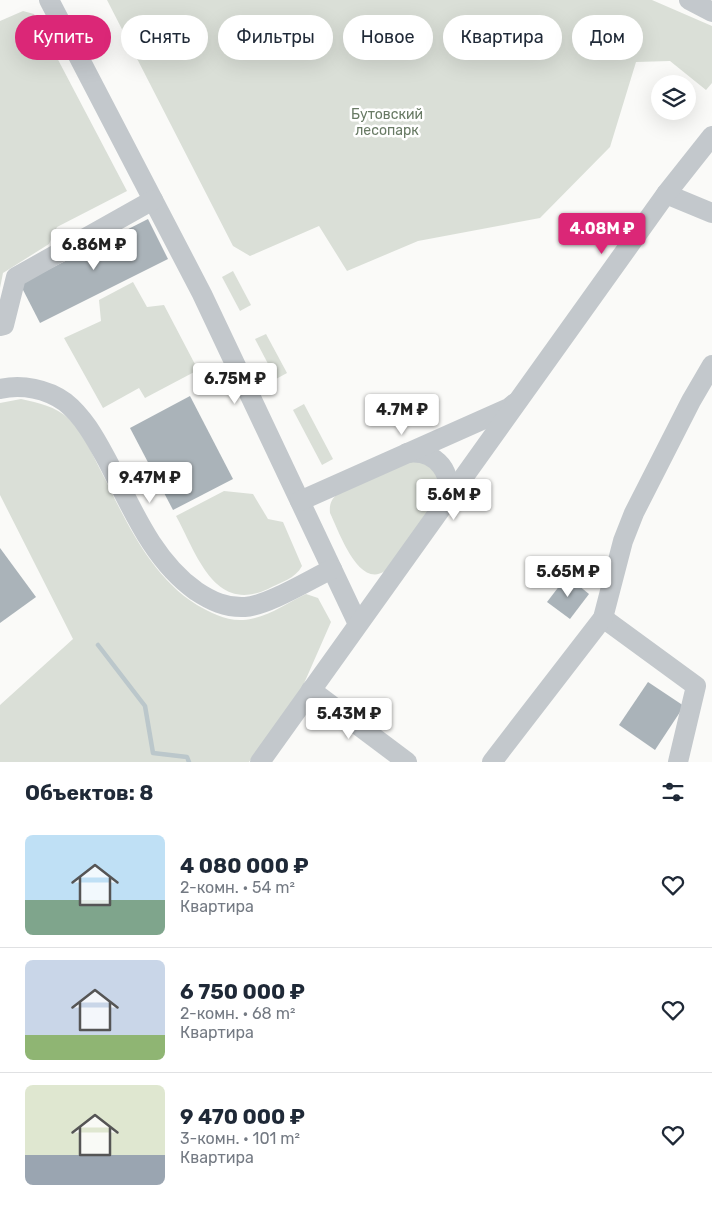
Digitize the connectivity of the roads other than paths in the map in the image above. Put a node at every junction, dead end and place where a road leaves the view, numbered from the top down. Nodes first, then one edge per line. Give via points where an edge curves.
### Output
1 (49, 0) edge
2 (689, 0) edge
3 (712, 12) edge
4 (712, 136) edge
5 (666, 194) junction
6 (152, 200) junction
7 (712, 213) edge
8 (0, 326) edge
9 (712, 365) edge
10 (0, 389) edge
11 (522, 397) junction
12 (406, 453) junction
13 (300, 501) junction
14 (443, 506) junction
15 (332, 569) junction
16 (603, 618) junction
17 (358, 624) junction
18 (311, 690) junction
19 (260, 762) edge
20 (407, 762) edge
21 (492, 762) edge
22 (678, 762) edge

1 - 6 street
2 - 3 street
4 - 5 street
5 - 7 street
5 - 11 street
6 - 8 street via 16,278 4,324
6 - 13 street via 202,294
9 - 16 street via 634,513
10 - 15 street via 13,386 41,390 65,402 82,419 164,561 185,583 208,599 228,607 248,607
11 - 12 street via 509,408
11 - 14 street
12 - 13 street
12 - 14 street via 426,453 444,467 449,492
13 - 15 street
14 - 17 street
15 - 17 street
16 - 21 street
16 - 22 street via 696,686
17 - 18 street
18 - 19 street
18 - 20 street

